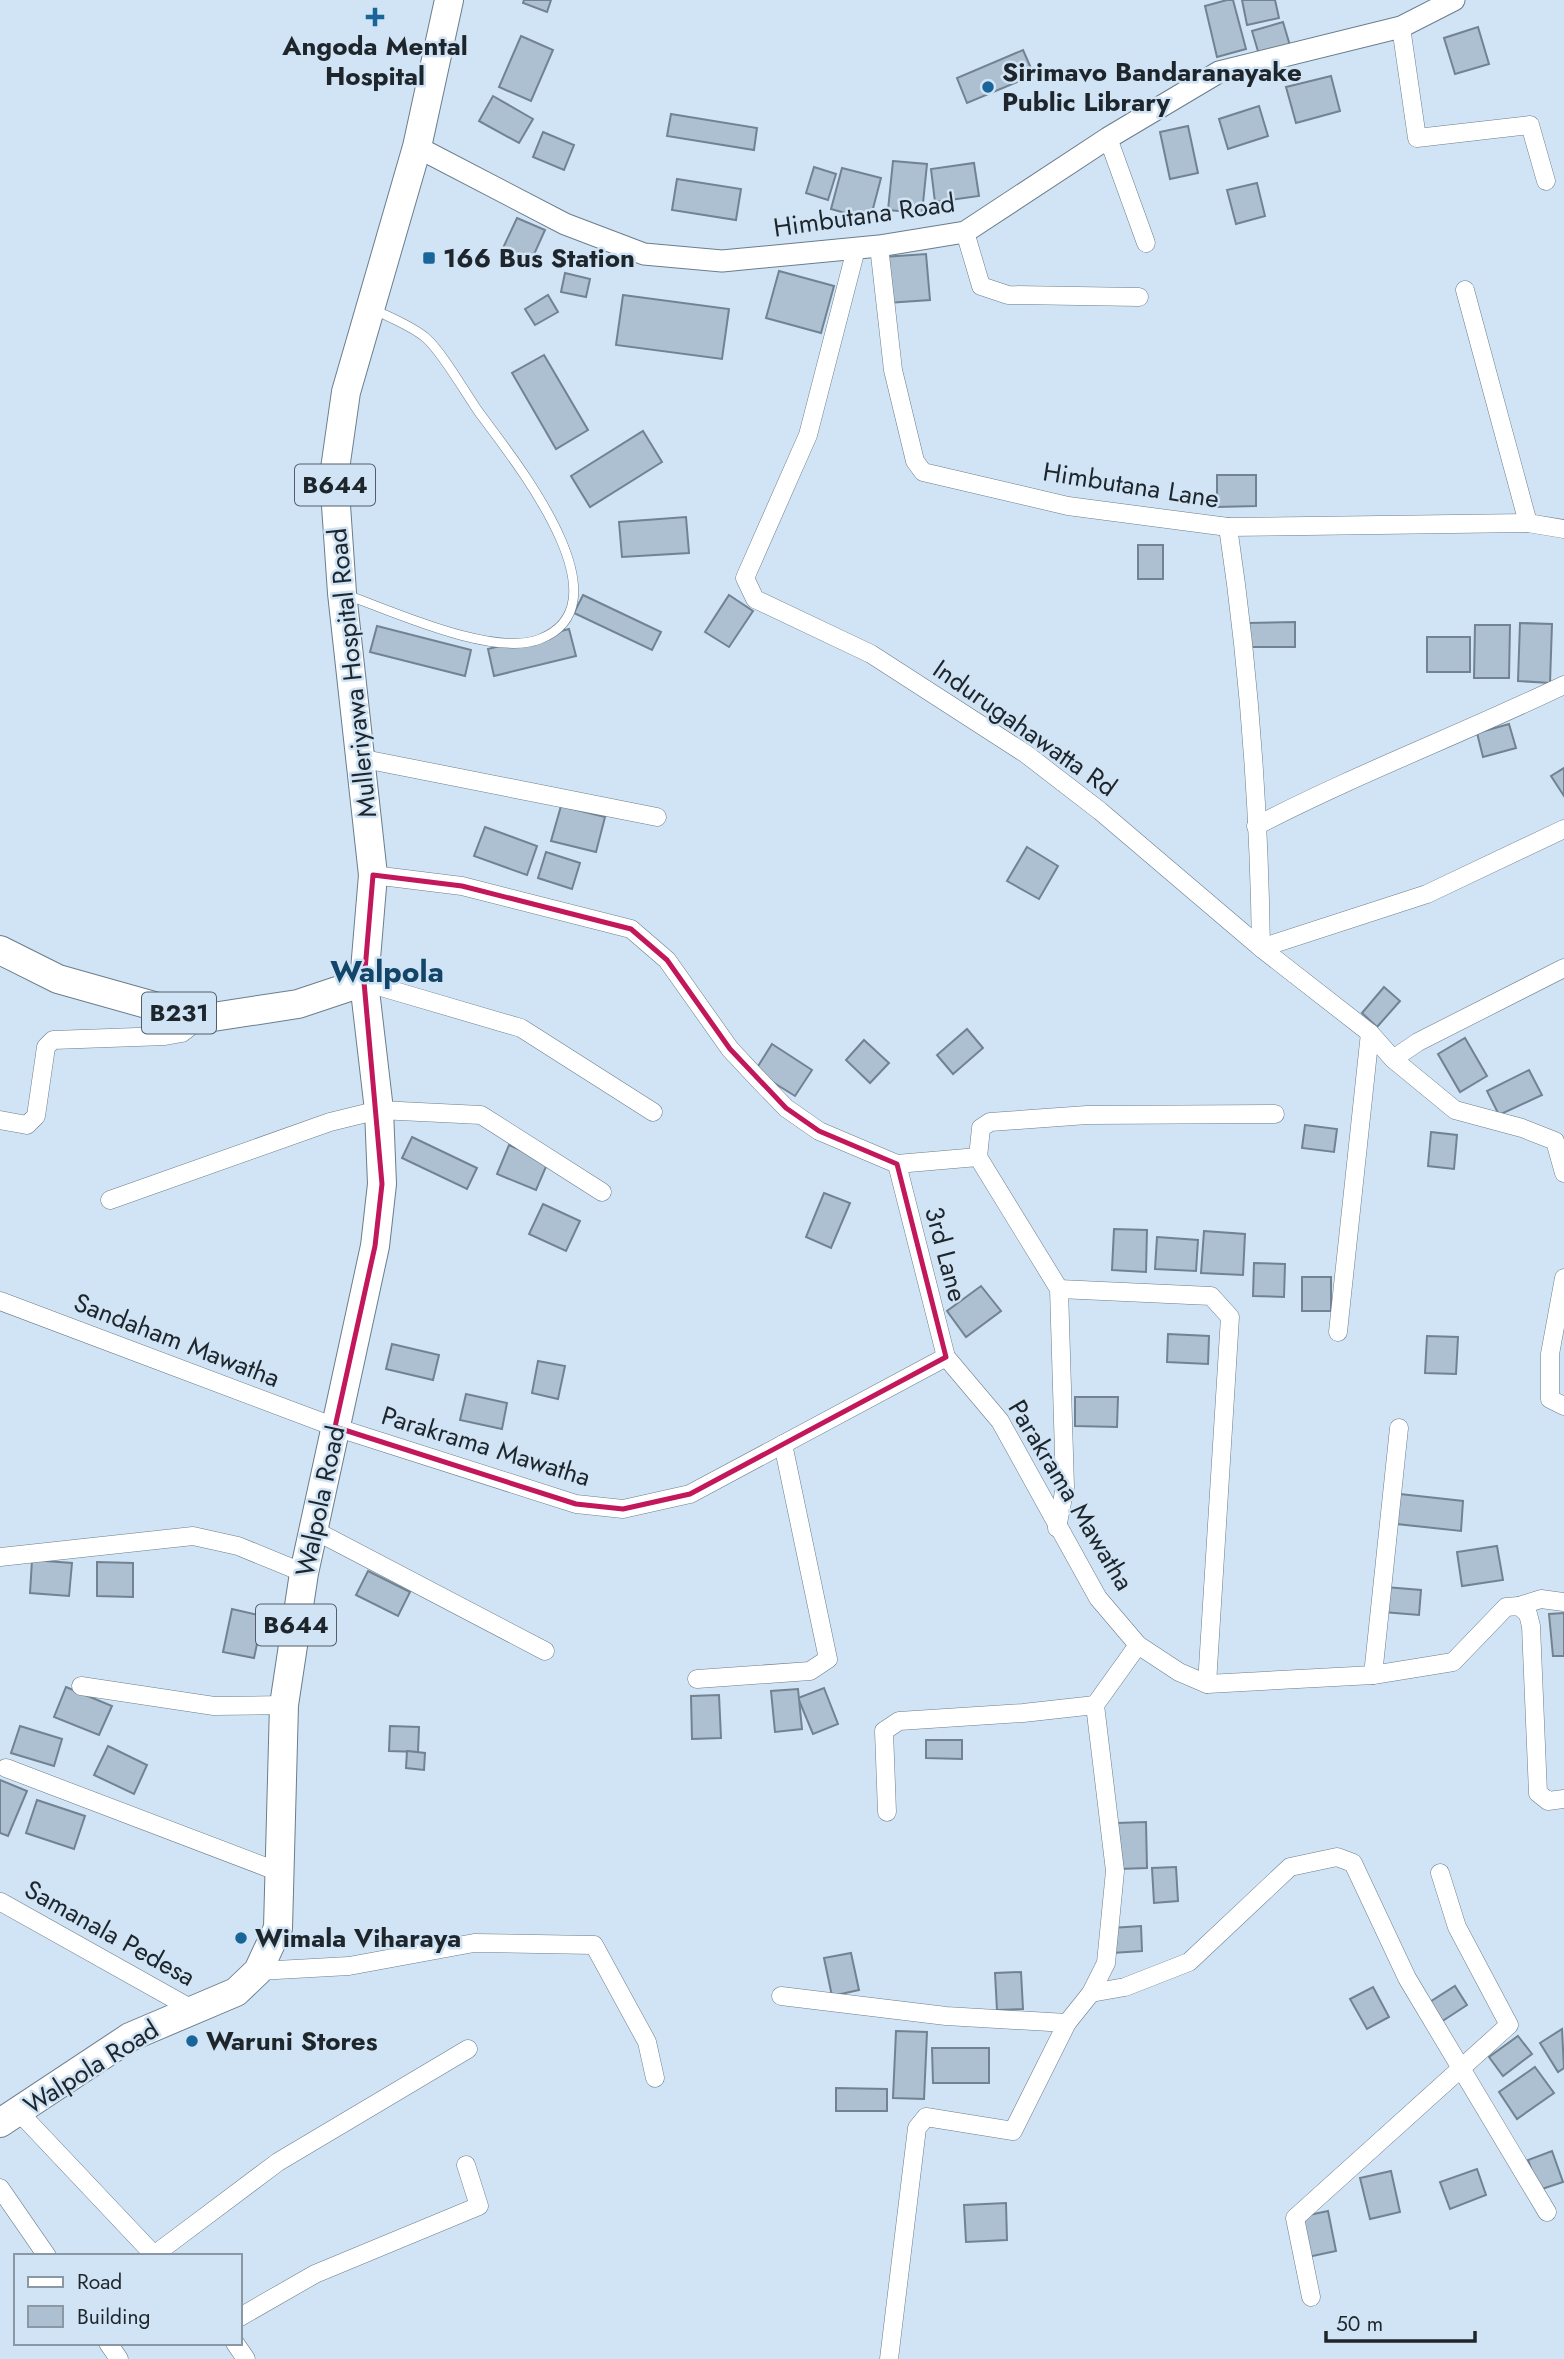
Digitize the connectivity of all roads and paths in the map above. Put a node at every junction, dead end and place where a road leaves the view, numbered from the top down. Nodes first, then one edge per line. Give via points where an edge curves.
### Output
1 (449, 0) edge
2 (1454, 0) edge
3 (1401, 27) junction
4 (1108, 138) junction
5 (417, 147) junction
6 (1546, 181) dead end
7 (965, 232) junction
8 (1146, 243) dead end
9 (879, 247) junction
10 (856, 249) junction
11 (1465, 290) dead end
12 (1139, 297) dead end
13 (370, 307) junction
14 (1528, 523) junction
15 (1228, 527) junction
16 (1564, 529) edge
17 (342, 593) junction
18 (1564, 685) edge
19 (359, 758) junction
20 (657, 817) dead end
21 (1256, 827) junction
22 (1564, 829) edge
23 (373, 875) junction
24 (1261, 948) junction
25 (0, 950) edge
26 (1564, 968) edge
27 (364, 982) junction
28 (200, 1019) junction
29 (1370, 1033) junction
30 (1393, 1059) junction
31 (379, 1110) junction
32 (653, 1112) dead end
33 (1275, 1114) dead end
34 (0, 1120) edge
35 (978, 1157) junction
36 (897, 1164) junction
37 (1564, 1172) edge
38 (602, 1192) dead end
39 (110, 1200) dead end
40 (1564, 1278) edge
41 (1059, 1289) junction
42 (0, 1301) edge
43 (1338, 1332) dead end
44 (946, 1357) junction
45 (1564, 1406) edge
46 (335, 1427) junction
47 (1399, 1428) dead end
48 (783, 1444) junction
49 (1057, 1528) junction
50 (314, 1530) junction
51 (0, 1557) edge
52 (304, 1573) junction
53 (1564, 1602) edge
54 (1519, 1606) junction
55 (1138, 1645) junction
56 (545, 1651) dead end
57 (1373, 1675) junction
58 (697, 1679) dead end
59 (1208, 1684) junction
60 (81, 1686) dead end
61 (284, 1705) junction
62 (1095, 1705) junction
63 (6, 1768) dead end
64 (1564, 1799) edge
65 (887, 1812) dead end
66 (279, 1872) junction
67 (1440, 1873) dead end
68 (1, 1902) edge
69 (258, 1971) junction
70 (1091, 1993) junction
71 (781, 1996) dead end
72 (192, 2010) junction
73 (1067, 2023) junction
74 (468, 2049) dead end
75 (1460, 2068) junction
76 (655, 2078) dead end
77 (9, 2117) edge
78 (466, 2165) dead end
79 (0, 2188) edge
80 (1547, 2211) dead end
81 (46, 2254) edge
82 (153, 2254) edge
83 (155, 2254) edge
84 (1311, 2297) dead end
85 (242, 2316) edge
86 (889, 2359) edge

1 - 5 main road, Mulleriyawa Hospital Road / B644
2 - 3 street, Himbutana Road
3 - 4 street, Himbutana Road via 1219,72
3 - 6 street via 1417,138 1530,125
4 - 7 street, Himbutana Road
4 - 8 street
5 - 10 street, Himbutana Road via 565,223 644,254 722,261
5 - 13 main road, Mulleriyawa Hospital Road / B644
7 - 9 street, Himbutana Road
7 - 12 street via 981,286 1008,295
9 - 10 street, Himbutana Road
9 - 15 street, Himbutana Lane via 893,370 915,461 923,472 1068,506
10 - 24 street, Indurugahawatta Rd via 808,435 745,578 755,599 871,654 1026,754
11 - 14 street
13 - 17 main road, Mulleriyawa Hospital Road / B644 via 346,392 334,476
13 - 17 lane via 427,338 547,508 575,582 573,601 559,627 539,640 511,644 453,634
14 - 15 street, Himbutana Lane
14 - 16 street, Himbutana Lane
15 - 21 street via 1245,644
17 - 19 main road, Mulleriyawa Hospital Road / B644
18 - 21 street via 1461,735 1314,796
19 - 20 street
19 - 23 main road, Mulleriyawa Hospital Road / B644
21 - 24 street
22 - 24 street via 1427,894
23 - 27 main road, Mulleriyawa Hospital Road / B644
23 - 36 street via 462,886 631,929 667,960 730,1049 786,1108 819,1131
24 - 29 street, Indurugahawatta Rd
25 - 28 main road, B231 via 58,979
26 - 30 street
27 - 28 main road, B231 via 298,1004
27 - 31 main road, Walpola Road / B644
27 - 32 street via 521,1028
28 - 34 street via 165,1037 52,1040 46,1047 36,1116 27,1125
29 - 30 street, Indurugahawatta Rd
29 - 43 street
30 - 37 street, Indurugahawatta Rd via 1455,1110 1555,1141
31 - 38 street via 481,1115
31 - 39 street via 330,1122
31 - 46 main road, Walpola Road / B644 via 382,1184 375,1246
33 - 35 street via 1087,1115 990,1122 981,1128
35 - 36 street
35 - 41 street
36 - 44 street, 3rd Lane
40 - 45 street via 1550,1354 1550,1399
41 - 49 street via 1065,1487
41 - 59 street via 1211,1296 1230,1317
42 - 46 street, Sandaham Mawatha
44 - 48 street, Parakrama Mawatha
44 - 49 street, Parakrama Mawatha via 1000,1421
46 - 48 street, Parakrama Mawatha via 576,1504 623,1509 690,1494
46 - 50 main road, Walpola Road / B644
47 - 57 street
48 - 58 street via 828,1659 810,1671
49 - 55 street, Parakrama Mawatha via 1098,1598
50 - 52 main road, Walpola Road / B644
50 - 56 street
51 - 52 street via 193,1536 238,1546
52 - 61 main road, Walpola Road / B644
53 - 54 street via 1541,1599
54 - 57 street, Parakrama Mawatha via 1506,1607 1453,1662
54 - 64 street via 1531,1626 1538,1793 1548,1801
55 - 59 street, Parakrama Mawatha via 1179,1672
55 - 62 street
57 - 59 street, Parakrama Mawatha
60 - 61 street via 214,1706
61 - 66 main road, Walpola Road / B644
62 - 65 street via 899,1721 884,1731
62 - 70 street via 1115,1871 1106,1963
63 - 66 street
66 - 69 main road, Walpola Road / B644 via 278,1928
67 - 75 street via 1457,1927 1509,2025
68 - 72 street, Samanala Pedesa
69 - 72 main road, Walpola Road / B644 via 236,1992
69 - 76 street via 349,1966 474,1943 594,1945 647,2042
70 - 73 street
70 - 75 street via 1125,1987 1189,1962 1290,1867 1337,1857 1353,1863 1407,1978
71 - 73 street via 946,2016
72 - 77 main road, Walpola Road / B644 via 130,2037
73 - 86 street via 1013,2131 926,2117 917,2128
74 - 83 street via 278,2162
75 - 80 street
75 - 84 street via 1295,2218
77 - 82 street
78 - 85 street via 479,2206 315,2274
79 - 81 street

